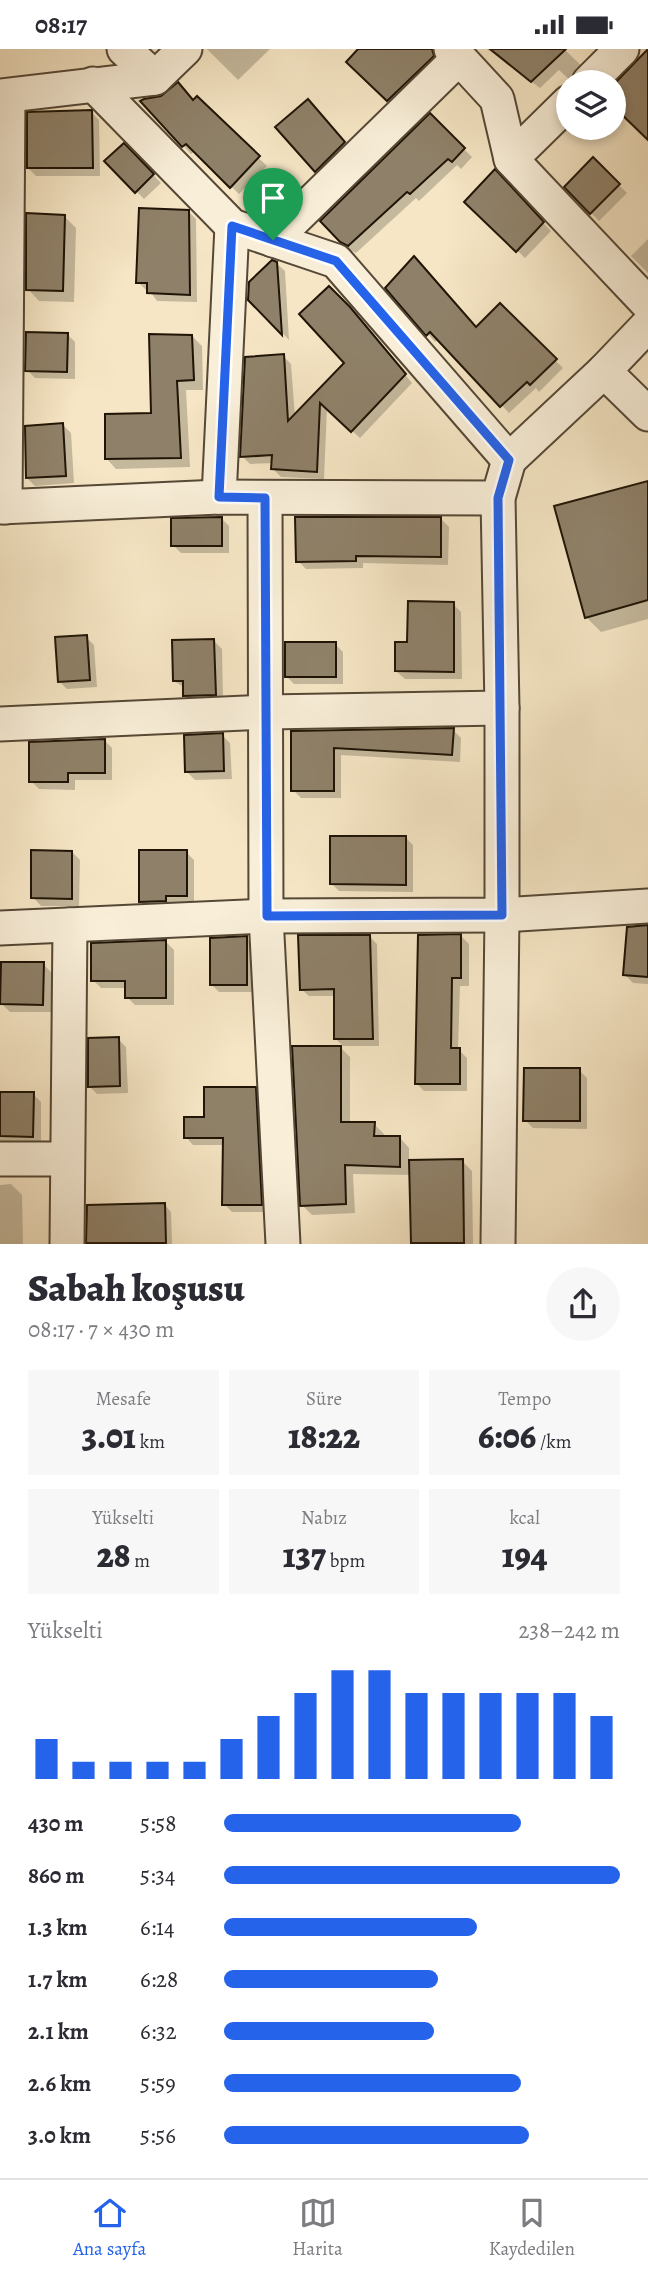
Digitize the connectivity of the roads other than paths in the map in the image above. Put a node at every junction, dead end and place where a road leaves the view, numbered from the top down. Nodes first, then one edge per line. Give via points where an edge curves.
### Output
1 (124, 49) edge
2 (185, 49) edge
3 (622, 49) edge
4 (455, 54) edge
5 (601, 70) edge
6 (155, 78) junction
7 (93, 84) junction
8 (4, 97) edge
9 (556, 115) edge
10 (511, 159) junction
11 (232, 226) junction
12 (273, 240) junction
13 (3, 275) edge
14 (648, 304) edge
15 (648, 325) edge
16 (604, 371) junction
17 (648, 414) edge
18 (509, 460) junction
19 (219, 497) junction
20 (265, 498) junction
21 (498, 498) junction
22 (2, 507) edge
23 (502, 708) junction
24 (267, 712) junction
25 (0, 724) edge
26 (648, 906) edge
27 (502, 915) junction
28 (267, 916) junction
29 (70, 925) junction
30 (0, 928) edge
31 (0, 1159) edge
32 (67, 1159) junction
33 (67, 1244) edge
34 (283, 1244) edge
35 (498, 1244) edge

1 - 6 street
2 - 6 street
3 - 5 street
4 - 10 street via 498,99
4 - 12 street
6 - 7 street
7 - 8 street
7 - 11 street
8 - 13 street
9 - 10 street
10 - 14 street
11 - 12 street
11 - 19 street
12 - 18 street via 336,261
13 - 22 street
15 - 16 street
16 - 17 street
16 - 18 street
18 - 21 street
19 - 20 street
19 - 22 street
20 - 21 street
20 - 24 street
21 - 23 street
23 - 24 street
23 - 27 street
24 - 25 street
24 - 28 street
26 - 27 street
27 - 28 street
27 - 35 street
28 - 29 street
28 - 34 street
29 - 30 street
29 - 32 street
31 - 32 street
32 - 33 street

